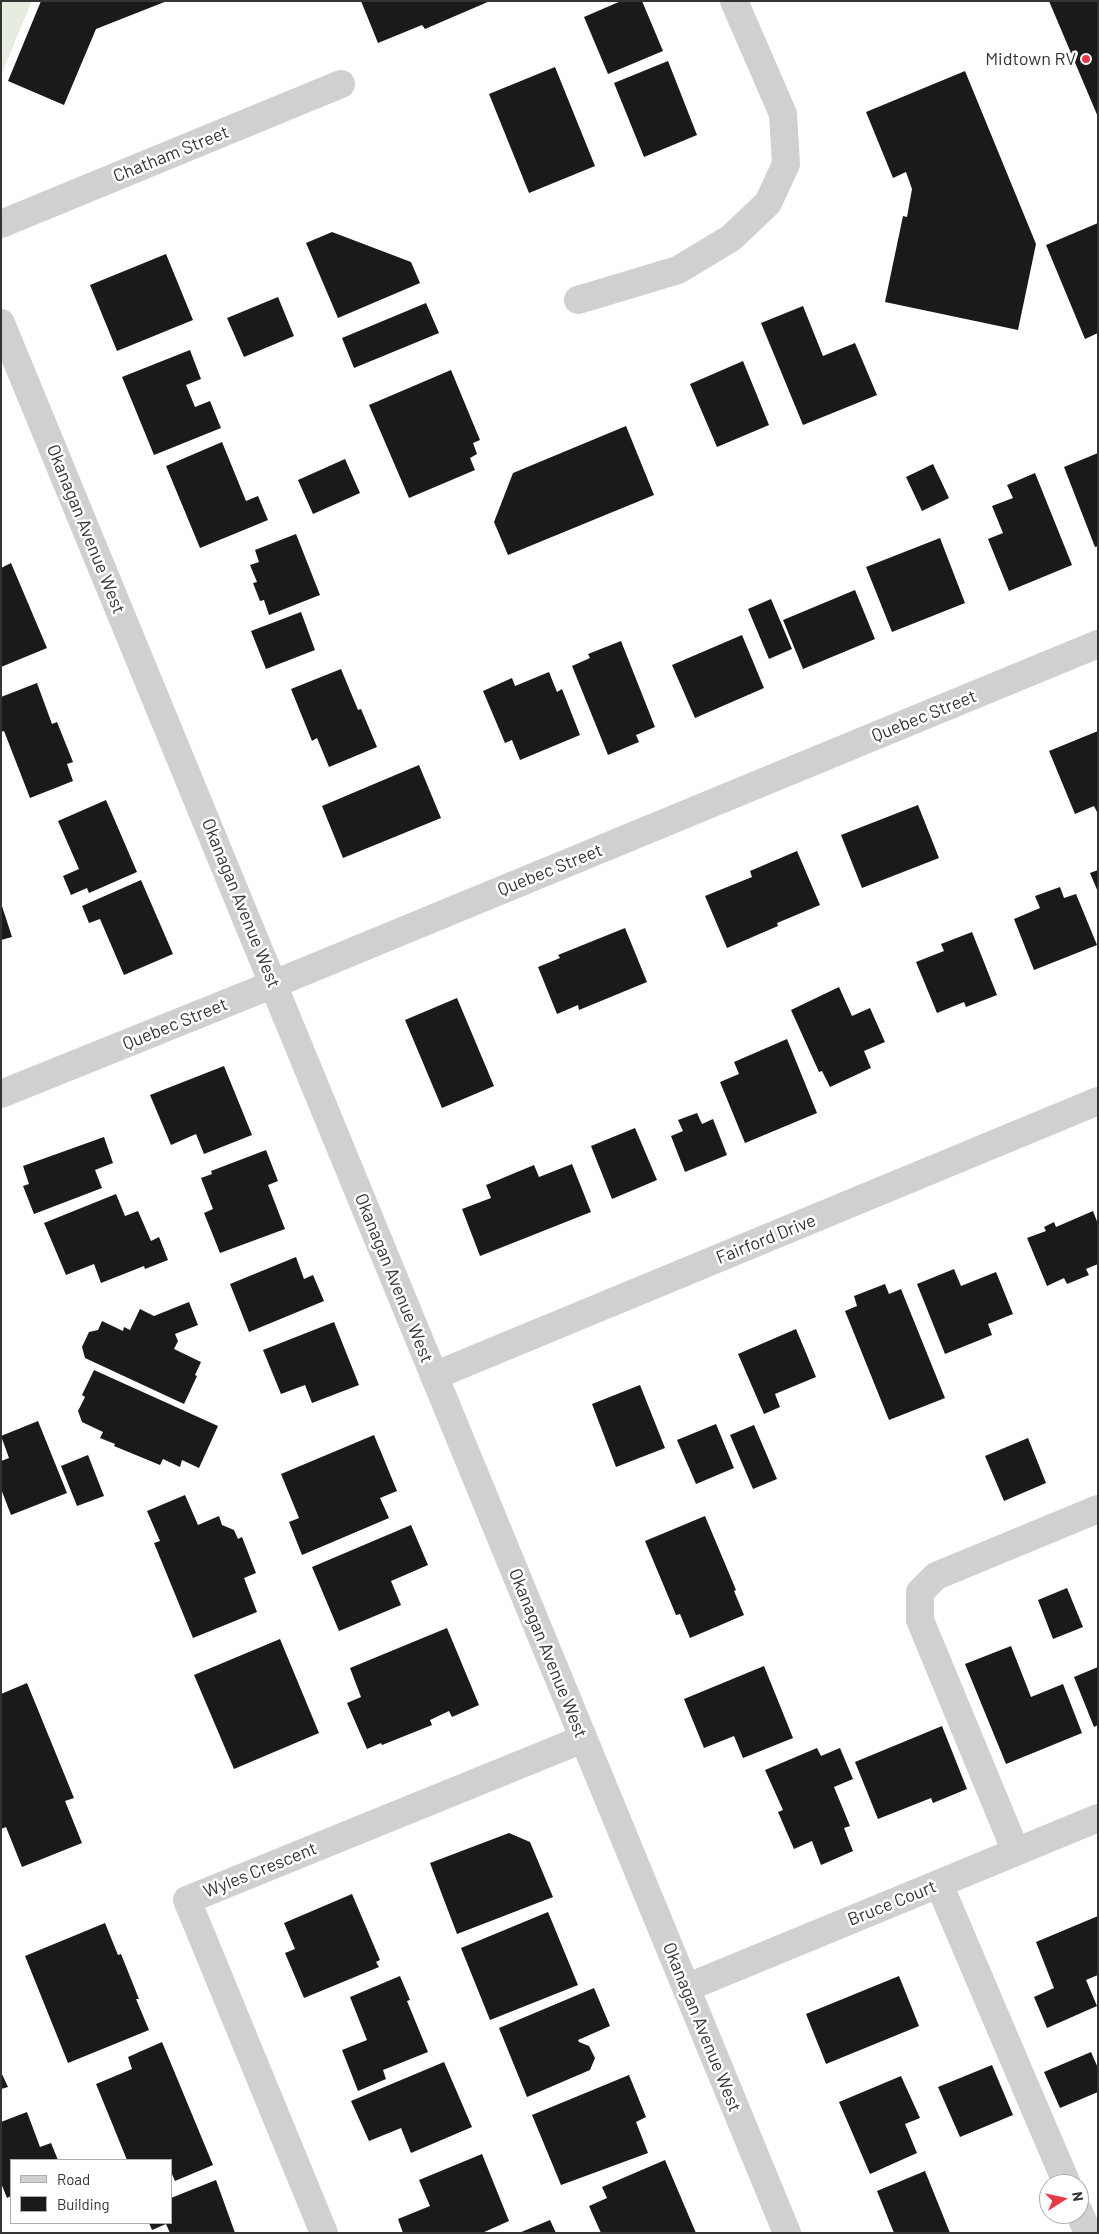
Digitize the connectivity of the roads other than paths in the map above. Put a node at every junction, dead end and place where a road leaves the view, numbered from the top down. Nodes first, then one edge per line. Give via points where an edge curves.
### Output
1 (734, 1) edge
2 (341, 84) dead end
3 (1, 224) edge
4 (578, 300) dead end
5 (1, 324) edge
6 (1098, 644) edge
7 (274, 984) junction
8 (1, 1094) edge
9 (1098, 1101) edge
10 (434, 1376) junction
11 (1098, 1509) edge
12 (583, 1739) junction
13 (1098, 1818) edge
14 (1016, 1852) junction
15 (939, 1884) junction
16 (686, 1988) junction
17 (1063, 2174) edge
18 (324, 2233) edge
19 (787, 2233) edge

1 - 4 street via 783,114 786,164 768,203 731,238 678,270
2 - 3 street, Chatham Street
5 - 7 street, Okanagan Avenue West
6 - 7 street, Quebec Street
7 - 8 street, Quebec Street
7 - 10 street, Okanagan Avenue West
9 - 10 street, Fairford Drive
10 - 12 street, Okanagan Avenue West
11 - 14 street via 936,1576 920,1592 920,1620
12 - 16 street, Okanagan Avenue West
12 - 18 street, Wyles Crescent via 187,1900
13 - 14 street, Bruce Court
14 - 15 street, Bruce Court
15 - 16 street, Bruce Court
15 - 17 street
16 - 19 street, Okanagan Avenue West

